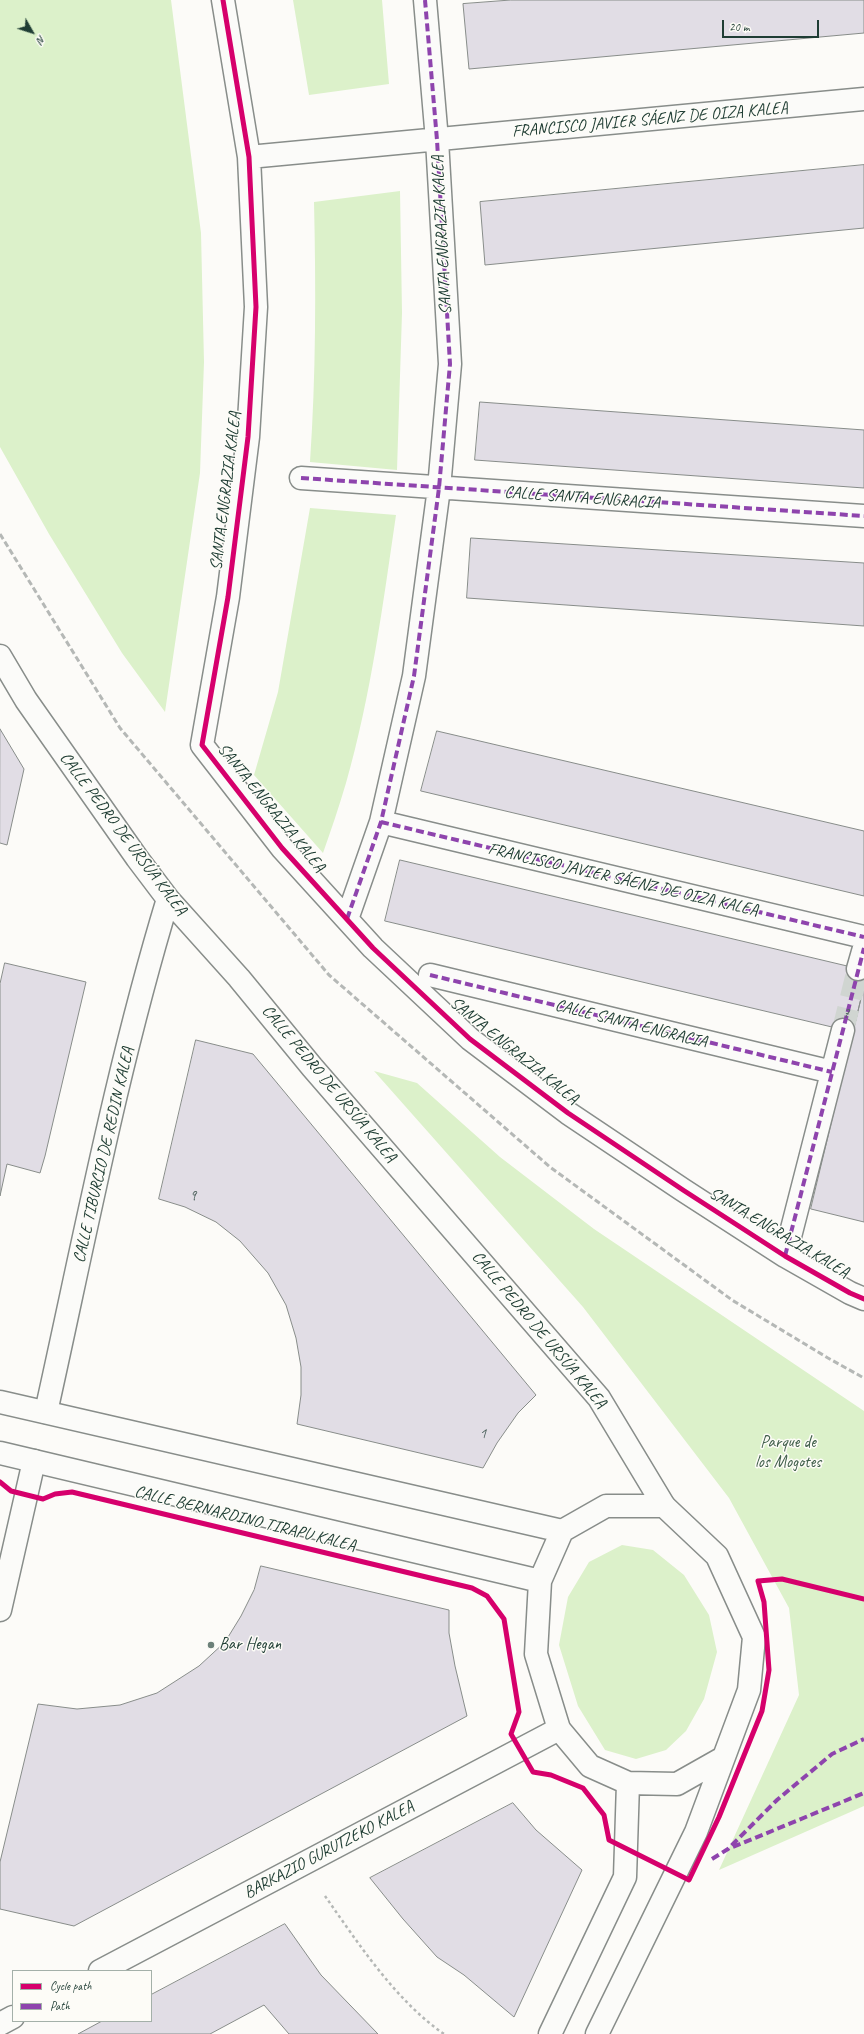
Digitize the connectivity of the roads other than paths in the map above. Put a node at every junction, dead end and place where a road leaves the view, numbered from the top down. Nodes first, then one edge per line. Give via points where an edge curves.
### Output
1 (224, 0) edge
2 (425, 0) edge
3 (864, 99) edge
4 (437, 140) junction
5 (249, 157) junction
6 (301, 478) dead end
7 (439, 488) junction
8 (864, 516) edge
9 (0, 656) edge
10 (381, 822) junction
11 (168, 899) junction
12 (347, 919) junction
13 (864, 937) edge
14 (864, 948) edge
15 (858, 969) tunnel mouth
16 (430, 975) dead end
17 (843, 1030) tunnel mouth
18 (832, 1072) junction
19 (785, 1256) junction
20 (861, 1296) edge
21 (0, 1402) edge
22 (46, 1412) junction
23 (0, 1453) edge
24 (34, 1462) junction
25 (664, 1506) junction
26 (562, 1531) junction
27 (540, 1581) junction
28 (0, 1610) edge
29 (559, 1729) junction
30 (723, 1758) junction
31 (628, 1784) junction
32 (102, 1970) edge
33 (12, 2018) edge
34 (0, 2024) edge
35 (550, 2034) edge
36 (597, 2034) edge

1 - 5 street, SANTA ENGRAZIA KALEA
2 - 4 street, SANTA ENGRAZIA KALEA
3 - 4 street, FRANCISCO JAVIER SÁENZ DE OIZA KALEA
4 - 5 street, SANTA ENGRAZIA KALEA
4 - 7 street, SANTA ENGRAZIA KALEA via 450,364
5 - 12 street, SANTA ENGRAZIA KALEA via 256,307 248,437 228,597 202,745 282,848
6 - 7 street, CALLE SANTA ENGRACIA
7 - 8 street, CALLE SANTA ENGRACIA
7 - 10 street, SANTA ENGRAZIA KALEA via 414,676
9 - 11 street, CALLE PEDRO DE URSÚA KALEA via 26,700
10 - 12 street, SANTA ENGRAZIA KALEA
10 - 13 street, FRANCISCO JAVIER SÁENZ DE OIZA KALEA
11 - 22 street, CALLE TIBURCIO DE REDIN KALEA via 150,959 98,1172
11 - 25 street, CALLE PEDRO DE URSÚA KALEA via 239,978 312,1067 599,1398
12 - 19 street, SANTA ENGRAZIA KALEA via 373,948 476,1043 568,1113
14 - 15 street
16 - 18 street, CALLE SANTA ENGRACIA
17 - 18 street
18 - 19 street
19 - 20 street, SANTA ENGRAZIA KALEA
21 - 22 street
22 - 26 street
23 - 24 street, CALLE BERNARDINO TIRAPU KALEA
24 - 27 street, CALLE BERNARDINO TIRAPU KALEA
24 - 28 street
25 - 26 street via 606,1506
25 - 30 street, CALLE PEDRO DE URSÚA KALEA via 717,1556 754,1637 749,1690
26 - 27 street
27 - 29 street via 536,1654
29 - 31 street via 590,1766
29 - 32 street, BARKAZIO GURUTZEKO KALEA
30 - 31 street via 677,1784
30 - 36 street, CALLE PEDRO DE URSÚA KALEA via 696,1832
31 - 35 street via 625,1877
33 - 34 street

